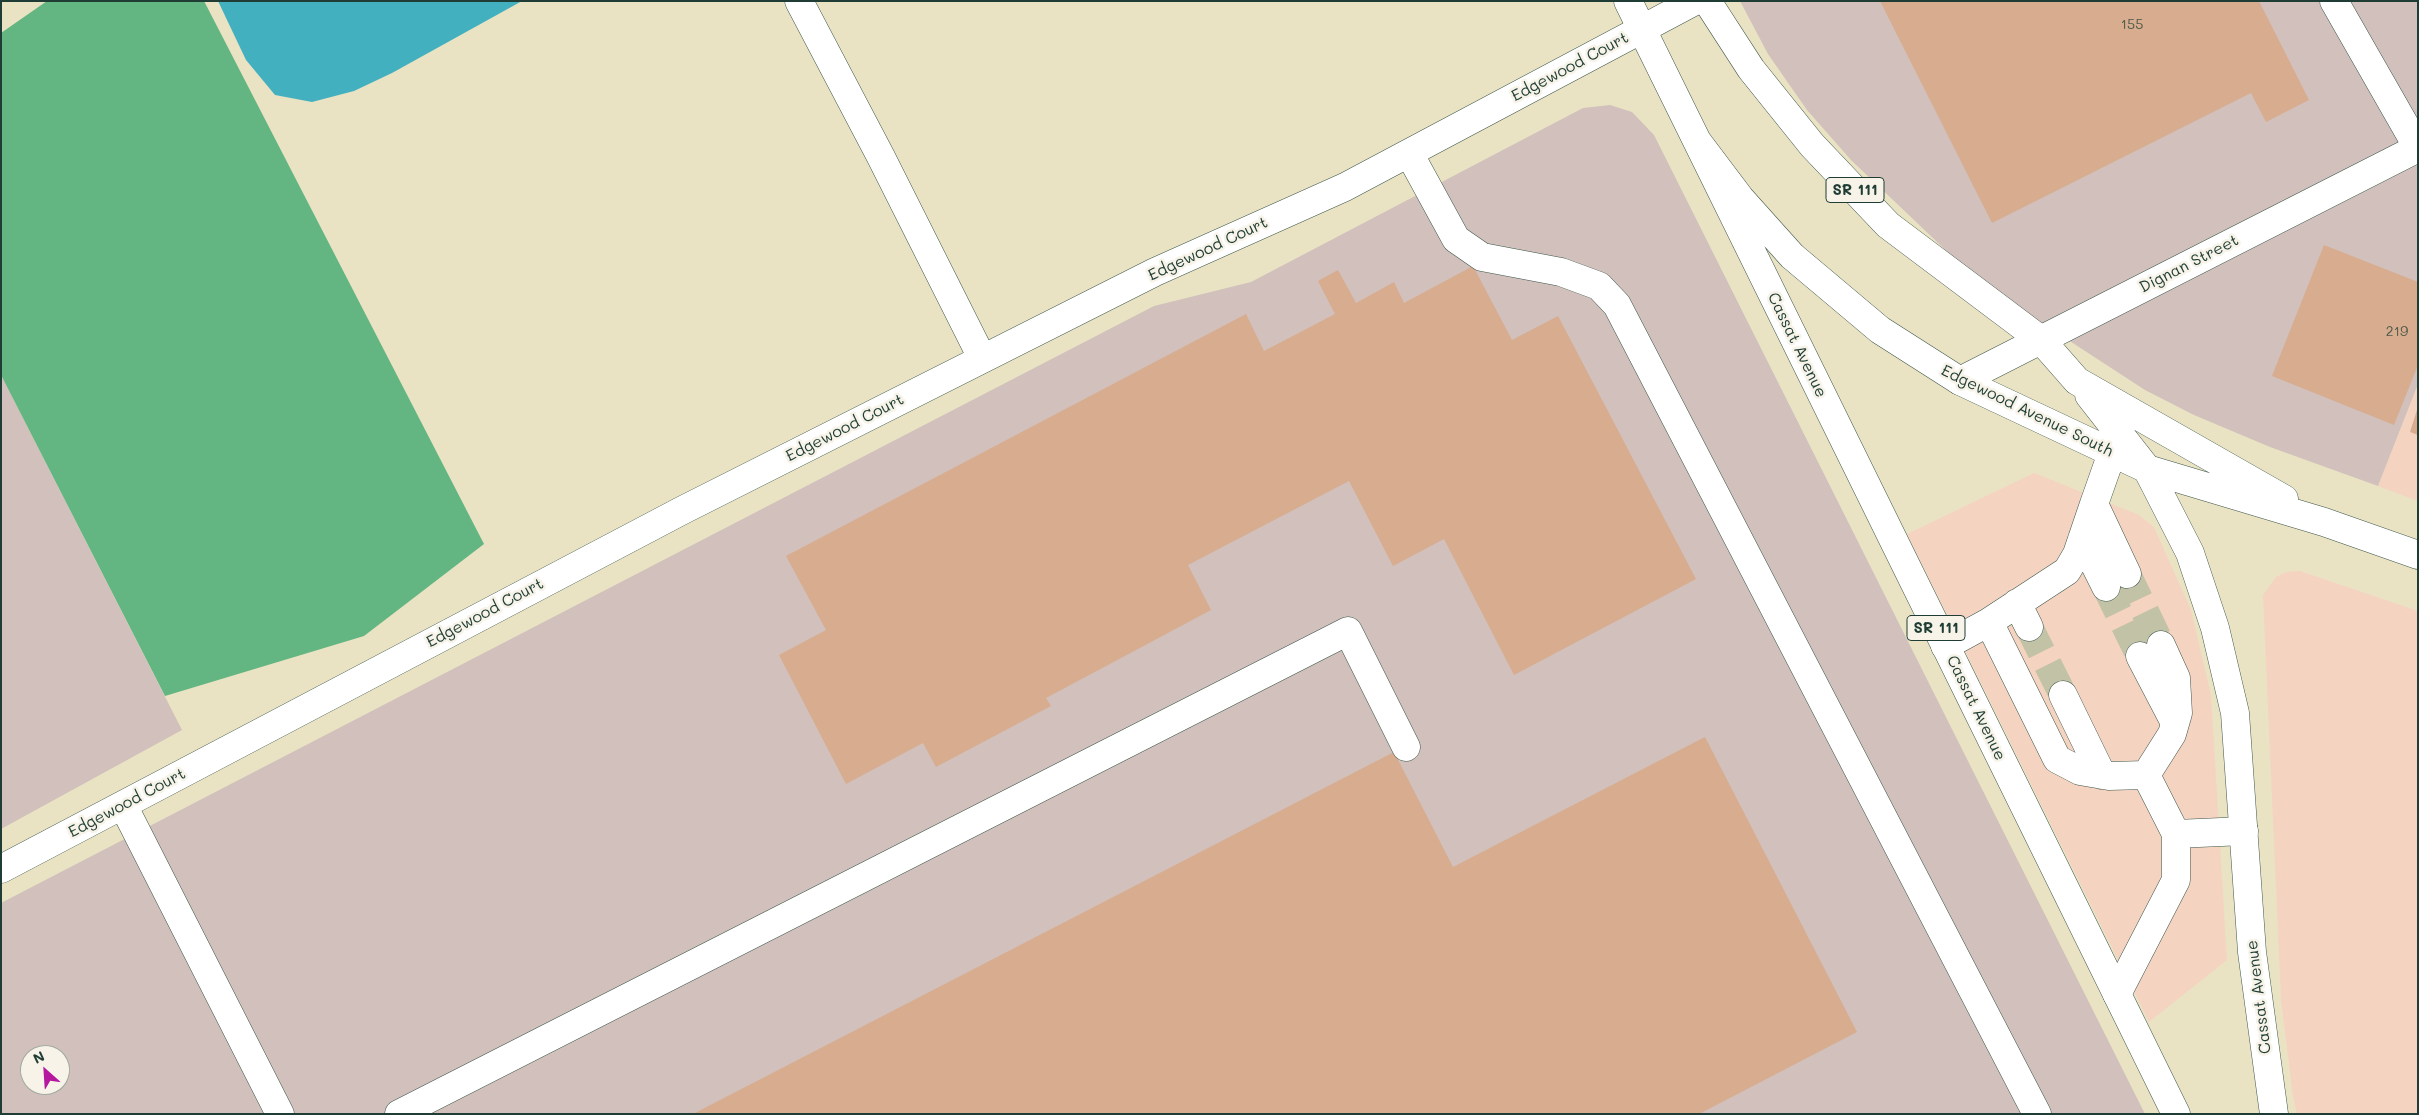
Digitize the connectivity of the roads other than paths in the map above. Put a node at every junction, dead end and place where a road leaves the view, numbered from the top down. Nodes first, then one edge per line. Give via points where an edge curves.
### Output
1 (799, 1) edge
2 (1628, 1) edge
3 (1695, 1) edge
4 (1707, 1) edge
5 (2334, 1) edge
6 (1641, 29) junction
7 (1697, 141) junction
8 (2418, 148) edge
9 (1409, 153) junction
10 (2041, 340) junction
11 (982, 358) junction
12 (2077, 381) junction
13 (1960, 382) junction
14 (2112, 453) junction
15 (2147, 469) junction
16 (2094, 504) junction
17 (2324, 522) junction
18 (2082, 539) junction
19 (2418, 555) edge
20 (1990, 622) junction
21 (1945, 646) junction
22 (2150, 650) tunnel mouth
23 (2063, 695) tunnel mouth
24 (1406, 747) dead end
25 (2102, 775) junction
26 (2146, 775) junction
27 (123, 805) junction
28 (2244, 830) junction
29 (2176, 834) junction
30 (1, 869) edge
31 (2117, 994) junction
32 (280, 1114) edge
33 (400, 1114) edge
34 (2037, 1114) edge
35 (2176, 1114) edge
36 (2274, 1114) edge

1 - 11 main road
2 - 6 main road, Edgewood Avenue South / SR 111
3 - 6 main road, Edgewood Court
4 - 10 main road, Edgewood Avenue South / SR 111 via 1751,69 1806,138 1888,225
5 - 8 main road
6 - 7 main road, Edgewood Avenue South / SR 111
6 - 9 main road, Edgewood Court
7 - 13 main road, Edgewood Avenue South via 1740,198 1792,256 1880,330
7 - 21 main road, Cassat Avenue / SR 111
8 - 10 main road, Dignan Street
9 - 11 main road, Edgewood Court via 1345,187 1155,272
9 - 34 main road via 1456,239 1482,257 1561,272 1599,286 1617,305
10 - 12 main road, Edgewood Avenue South / SR 111
10 - 13 main road, Dignan Street
11 - 27 main road, Edgewood Court via 683,510
12 - 15 main road, Cassat Avenue / SR 111
12 - 17 main road, Edgewood Avenue South
13 - 14 main road, Edgewood Avenue South
14 - 15 main road, Edgewood Avenue South
14 - 16 main road
15 - 17 main road, Edgewood Avenue South
15 - 28 main road, Cassat Avenue / SR 111 via 2190,553 2215,628 2235,713
16 - 18 main road
16 - 18 main road via 2117,580
17 - 19 main road, Edgewood Avenue South
18 - 20 main road via 2067,570 2023,615
20 - 21 main road
20 - 25 main road via 2057,759 2080,771
21 - 31 main road, Cassat Avenue / SR 111
22 - 26 main road via 2176,678 2178,713 2172,734
23 - 25 main road
24 - 33 main road via 1348,631
25 - 26 main road
26 - 29 main road
27 - 30 main road, Edgewood Court
27 - 32 main road
28 - 29 main road
28 - 36 main road, Cassat Avenue / SR 111 via 2252,952
29 - 31 main road via 2176,880
31 - 35 main road, Cassat Avenue / SR 111

